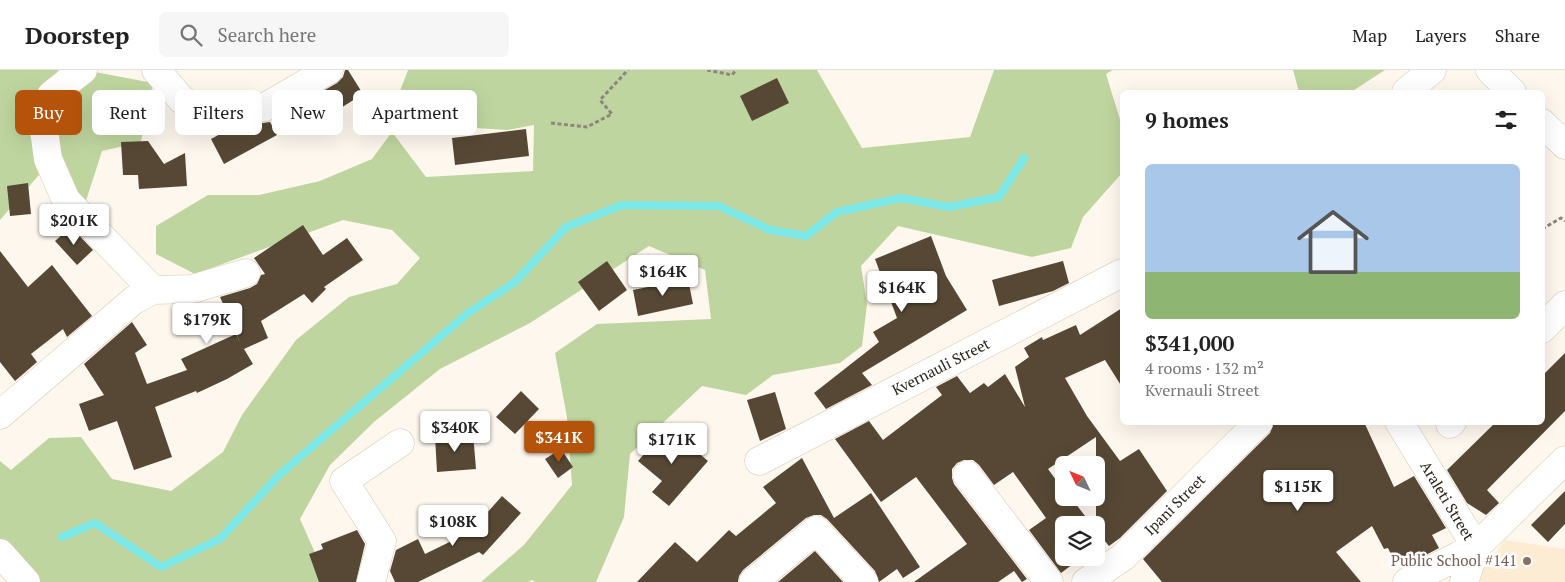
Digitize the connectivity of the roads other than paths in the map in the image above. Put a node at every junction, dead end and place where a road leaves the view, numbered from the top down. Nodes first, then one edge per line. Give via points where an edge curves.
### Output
1 (83, 70) edge
2 (156, 70) edge
3 (329, 70) edge
4 (1432, 70) edge
5 (1490, 70) edge
6 (1408, 90) edge
7 (1510, 90) edge
8 (1545, 126) edge
9 (1565, 145) edge
10 (246, 273) dead end
11 (1120, 274) edge
12 (153, 290) junction
13 (1565, 306) edge
14 (1545, 326) edge
15 (0, 416) edge
16 (1256, 425) edge
17 (1401, 425) edge
18 (400, 443) dead end
19 (1565, 460) edge
20 (758, 461) dead end
21 (967, 476) dead end
22 (1476, 547) junction
23 (0, 553) edge
24 (26, 582) edge
25 (371, 582) edge
26 (752, 582) edge
27 (864, 582) edge
28 (1049, 582) edge
29 (1086, 582) edge
30 (1406, 582) edge
31 (1464, 582) edge

1 - 12 street via 51,95 42,122 48,159 66,200
2 - 3 street via 182,100 209,114 265,107
4 - 6 street
5 - 7 street
8 - 9 street
10 - 12 street via 192,289
11 - 20 street, Kvernauli Street
12 - 15 street via 134,300
13 - 14 street
16 - 29 street, Ipani Street via 1123,556
17 - 22 street, Araleti Street
18 - 25 street via 344,481 382,541
19 - 22 street
21 - 28 street
22 - 30 street
22 - 31 street, Araleti Street
23 - 24 street
26 - 27 street via 816,530

